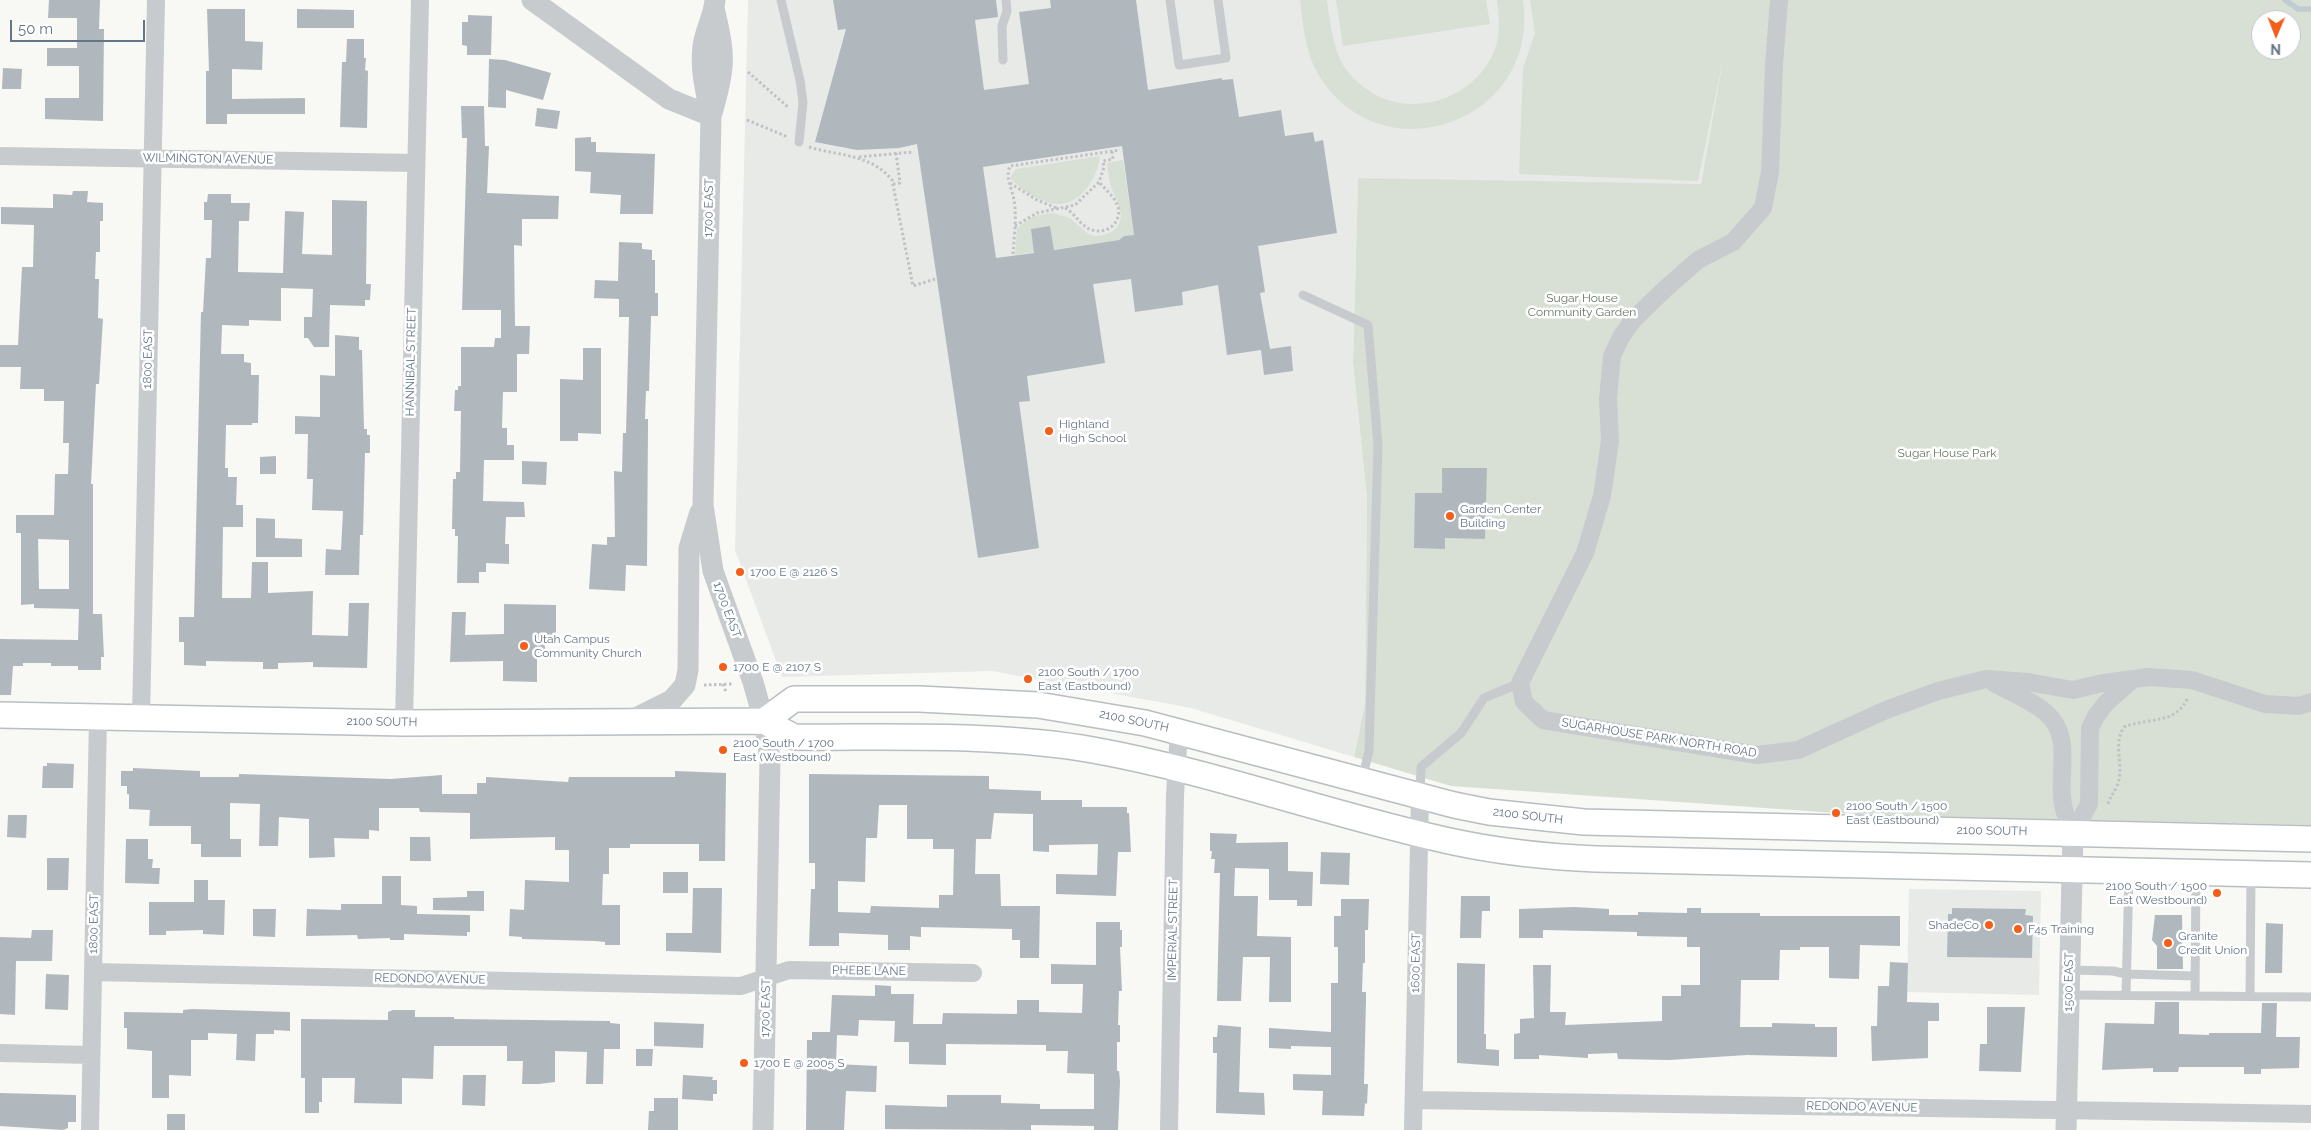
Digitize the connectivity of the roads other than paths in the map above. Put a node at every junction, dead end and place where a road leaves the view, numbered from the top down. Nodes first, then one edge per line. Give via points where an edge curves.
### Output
1 (156, 0) edge
2 (420, 0) edge
3 (532, 0) edge
4 (781, 0) edge
5 (1006, 0) edge
6 (1170, 0) edge
7 (1218, 0) edge
8 (1779, 0) edge
9 (714, 4) edge
10 (1004, 60) dead end
11 (711, 116) junction
12 (799, 142) road end
13 (0, 156) edge
14 (153, 158) junction
15 (416, 163) junction
16 (1303, 295) dead end
17 (703, 505) junction
18 (1986, 679) junction
19 (2132, 680) junction
20 (1520, 683) junction
21 (2311, 702) edge
22 (0, 715) edge
23 (98, 718) junction
24 (141, 718) junction
25 (764, 721) junction
26 (628, 722) junction
27 (404, 723) junction
28 (1179, 731) junction
29 (1176, 769) junction
30 (1361, 781) junction
31 (1420, 796) junction
32 (2072, 833) junction
33 (1419, 834) junction
34 (2311, 839) edge
35 (2072, 869) junction
36 (2129, 870) junction
37 (2196, 872) junction
38 (2252, 873) junction
39 (2311, 875) edge
40 (2070, 970) junction
41 (93, 972) junction
42 (973, 973) dead end
43 (2126, 974) junction
44 (2195, 976) junction
45 (767, 978) junction
46 (2069, 995) junction
47 (2126, 995) junction
48 (2195, 996) junction
49 (2250, 996) junction
50 (2311, 997) edge
51 (0, 1053) edge
52 (91, 1055) junction
53 (1414, 1100) junction
54 (2311, 1114) edge
55 (2067, 1120) edge
56 (90, 1130) edge
57 (764, 1130) edge
58 (1169, 1130) edge
59 (1413, 1130) edge

1 - 14 street, 1800 EAST
2 - 15 street, HANNIBAL STREET
3 - 11 street via 669,98
4 - 12 lane via 803,102
5 - 10 lane via 1008,11 1002,26
6 - 7 lane via 1179,65 1226,58
8 - 20 street via 1770,172 1763,208 1732,242 1698,260 1665,289 1633,320 1621,337 1612,356 1608,399 1610,441 1602,496 1585,553
9 - 11 street, 1700 EAST via 703,52 702,74
11 - 17 street, 1700 EAST
13 - 14 street, WILMINGTON AVENUE
14 - 15 street, WILMINGTON AVENUE
14 - 24 street, 1800 EAST
15 - 27 street, HANNIBAL STREET
16 - 30 lane via 1368,325 1378,446 1369,751
17 - 25 street, 1700 EAST via 713,570
17 - 26 street via 689,548 685,685 672,700
18 - 19 street, SUGARHOUSE PARK NORTH ROAD via 2073,690
18 - 20 street, SUGARHOUSE PARK NORTH ROAD via 1938,691 1886,710 1798,750 1757,755 1543,720 1524,702
18 - 32 street, 1500 EAST via 2046,712 2061,732 2062,803
19 - 21 street, SUGARHOUSE PARK NORTH ROAD via 2149,677 2192,680 2265,704 2299,706
19 - 32 street via 2101,709 2090,728 2089,804
20 - 31 lane via 1484,698 1461,734 1421,767
22 - 23 main road, 2100 SOUTH
23 - 24 main road, 2100 SOUTH
23 - 41 street, 1800 EAST
24 - 27 main road, 2100 SOUTH
25 - 26 main road, 2100 SOUTH
25 - 28 main road, 2100 SOUTH via 794,699 919,699 1038,704 1111,715
25 - 29 main road, 2100 SOUTH via 794,737 1024,741 1093,750
25 - 45 street, 1700 EAST via 770,759
26 - 27 main road, 2100 SOUTH
28 - 29 street, IMPERIAL STREET
28 - 30 main road, 2100 SOUTH
29 - 33 main road, 2100 SOUTH
29 - 58 street, IMPERIAL STREET
30 - 31 main road, 2100 SOUTH
31 - 32 main road, 2100 SOUTH via 1489,812 1584,822
31 - 33 street, 1600 EAST
32 - 34 main road, 2100 SOUTH
32 - 35 street, 1500 EAST
33 - 35 main road, 2100 SOUTH via 1491,849 1562,857
33 - 53 street, 1600 EAST
35 - 36 main road, 2100 SOUTH
35 - 40 street, 1500 EAST
36 - 37 main road, 2100 SOUTH
36 - 43 lane
37 - 38 main road, 2100 SOUTH
37 - 44 lane
38 - 39 main road, 2100 SOUTH
38 - 49 lane
40 - 43 lane
40 - 46 street, 1500 EAST
41 - 45 street, REDONDO AVENUE via 742,986
41 - 52 street, 1800 EAST
42 - 45 street, PHEBE LANE via 789,970
43 - 44 lane
43 - 47 lane
44 - 48 lane
45 - 57 street, 1700 EAST
46 - 47 lane
46 - 55 street, 1500 EAST
47 - 48 lane
48 - 49 lane
49 - 50 lane
51 - 52 street
52 - 56 street, 1800 EAST
53 - 55 street, REDONDO AVENUE
53 - 59 street, 1600 EAST
54 - 55 street, REDONDO AVENUE

